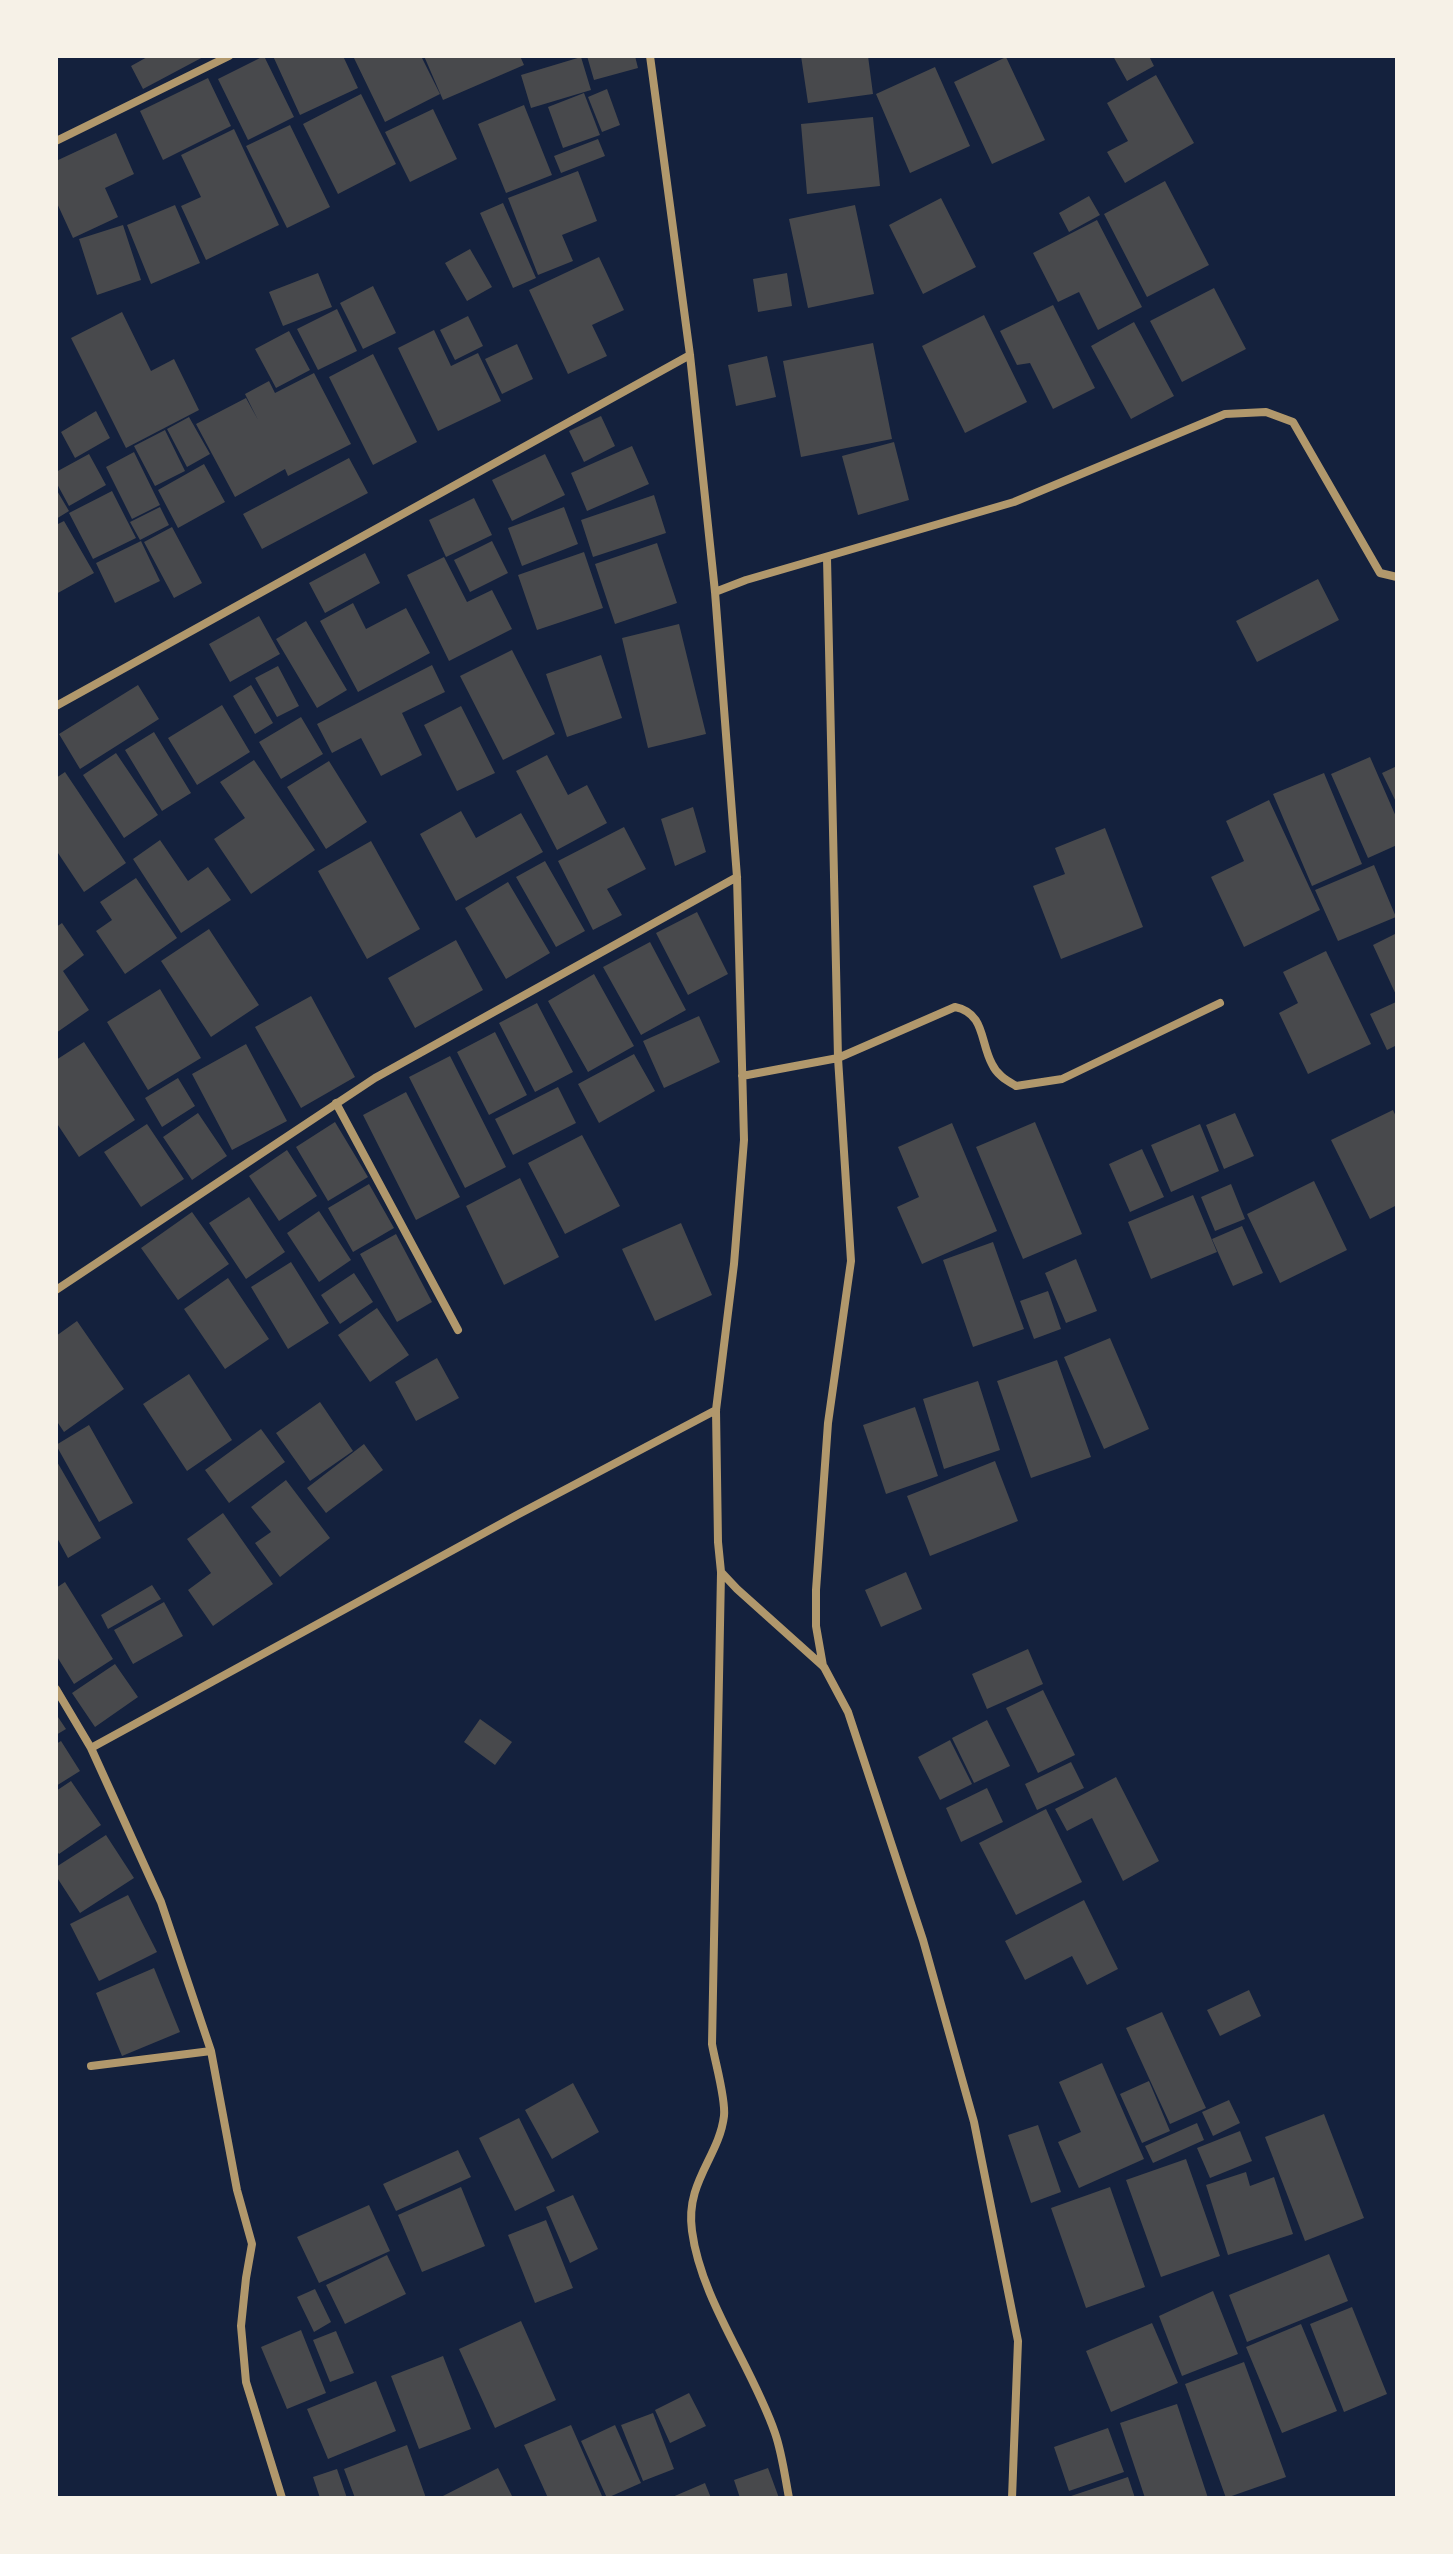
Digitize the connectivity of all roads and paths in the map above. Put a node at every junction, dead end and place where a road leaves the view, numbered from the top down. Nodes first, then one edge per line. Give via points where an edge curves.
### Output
1 (229, 56) edge
2 (650, 56) edge
3 (56, 141) edge
4 (690, 355) junction
5 (827, 558) junction
6 (1397, 577) edge
7 (715, 592) junction
8 (56, 706) edge
9 (737, 877) junction
10 (1220, 1003) dead end
11 (838, 1058) junction
12 (742, 1076) junction
13 (336, 1103) junction
14 (56, 1290) edge
15 (458, 1330) dead end
16 (716, 1410) junction
17 (721, 1572) junction
18 (824, 1667) junction
19 (56, 1689) edge
20 (91, 1748) junction
21 (211, 2051) junction
22 (91, 2066) dead end
23 (282, 2498) edge
24 (789, 2498) edge
25 (1012, 2498) edge

1 - 3 street
2 - 4 street
4 - 7 street
4 - 8 street
5 - 6 street via 1014,502 1225,414 1266,412 1293,422 1380,573
5 - 7 street
5 - 11 street
7 - 9 street
9 - 12 street
9 - 13 street
10 - 11 street via 1062,1079 1025,1085 1000,1076 974,1015 955,1007
11 - 12 street
11 - 18 street via 851,1261 828,1423 817,1575 816,1626
12 - 16 street via 744,1140
13 - 14 street
13 - 15 street
16 - 17 street
16 - 20 street
17 - 18 street
17 - 24 street via 712,2044 725,2113 699,2176 691,2228 699,2268 775,2434
18 - 25 street via 848,1712 923,1940 974,2122 1018,2341
19 - 20 street
20 - 21 street via 161,1902
21 - 22 street
21 - 23 street via 252,2244 241,2326 246,2382

